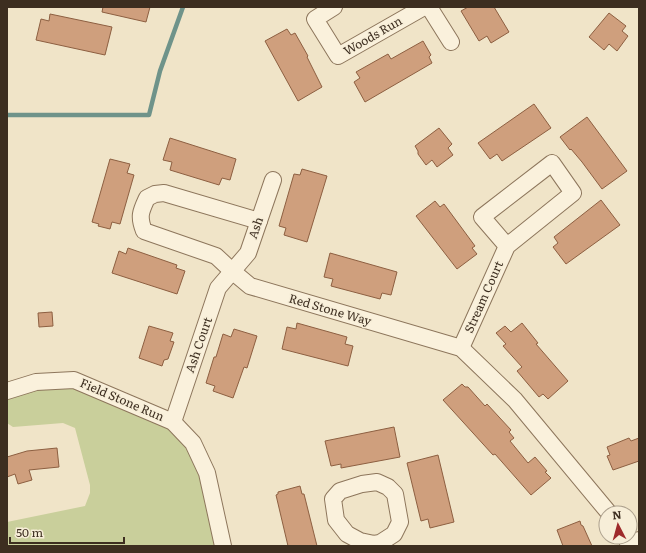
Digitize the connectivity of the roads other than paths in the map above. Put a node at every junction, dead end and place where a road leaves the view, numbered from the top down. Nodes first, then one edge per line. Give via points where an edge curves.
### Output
1 (334, 7) edge
2 (424, 7) edge
3 (428, 7) edge
4 (451, 42) dead end
5 (273, 180) dead end
6 (259, 221) junction
7 (507, 246) junction
8 (232, 271) junction
9 (461, 348) junction
10 (7, 391) edge
11 (173, 422) junction
12 (602, 505) edge
13 (374, 545) edge
14 (223, 546) edge

1 - 2 street, Woods Run via 314,19 338,56
3 - 4 street
5 - 6 street, Ash
6 - 8 street, Ash via 248,253
6 - 8 street, Red Stone Way via 164,193 147,198 140,212 144,231 216,256
7 - 7 street, Stream Court via 573,193 552,162 482,217
7 - 9 street, Stream Court
8 - 9 street, Red Stone Way via 250,286
8 - 11 street, Ash Court via 218,288
9 - 12 street, Red Stone Way via 515,400
10 - 11 street, Field Stone Run via 36,382 74,380
11 - 14 street, Field Stone Run via 193,443 207,473
13 - 13 street via 347,534 336,520 333,499 340,491 377,482 395,494 400,522 394,534

